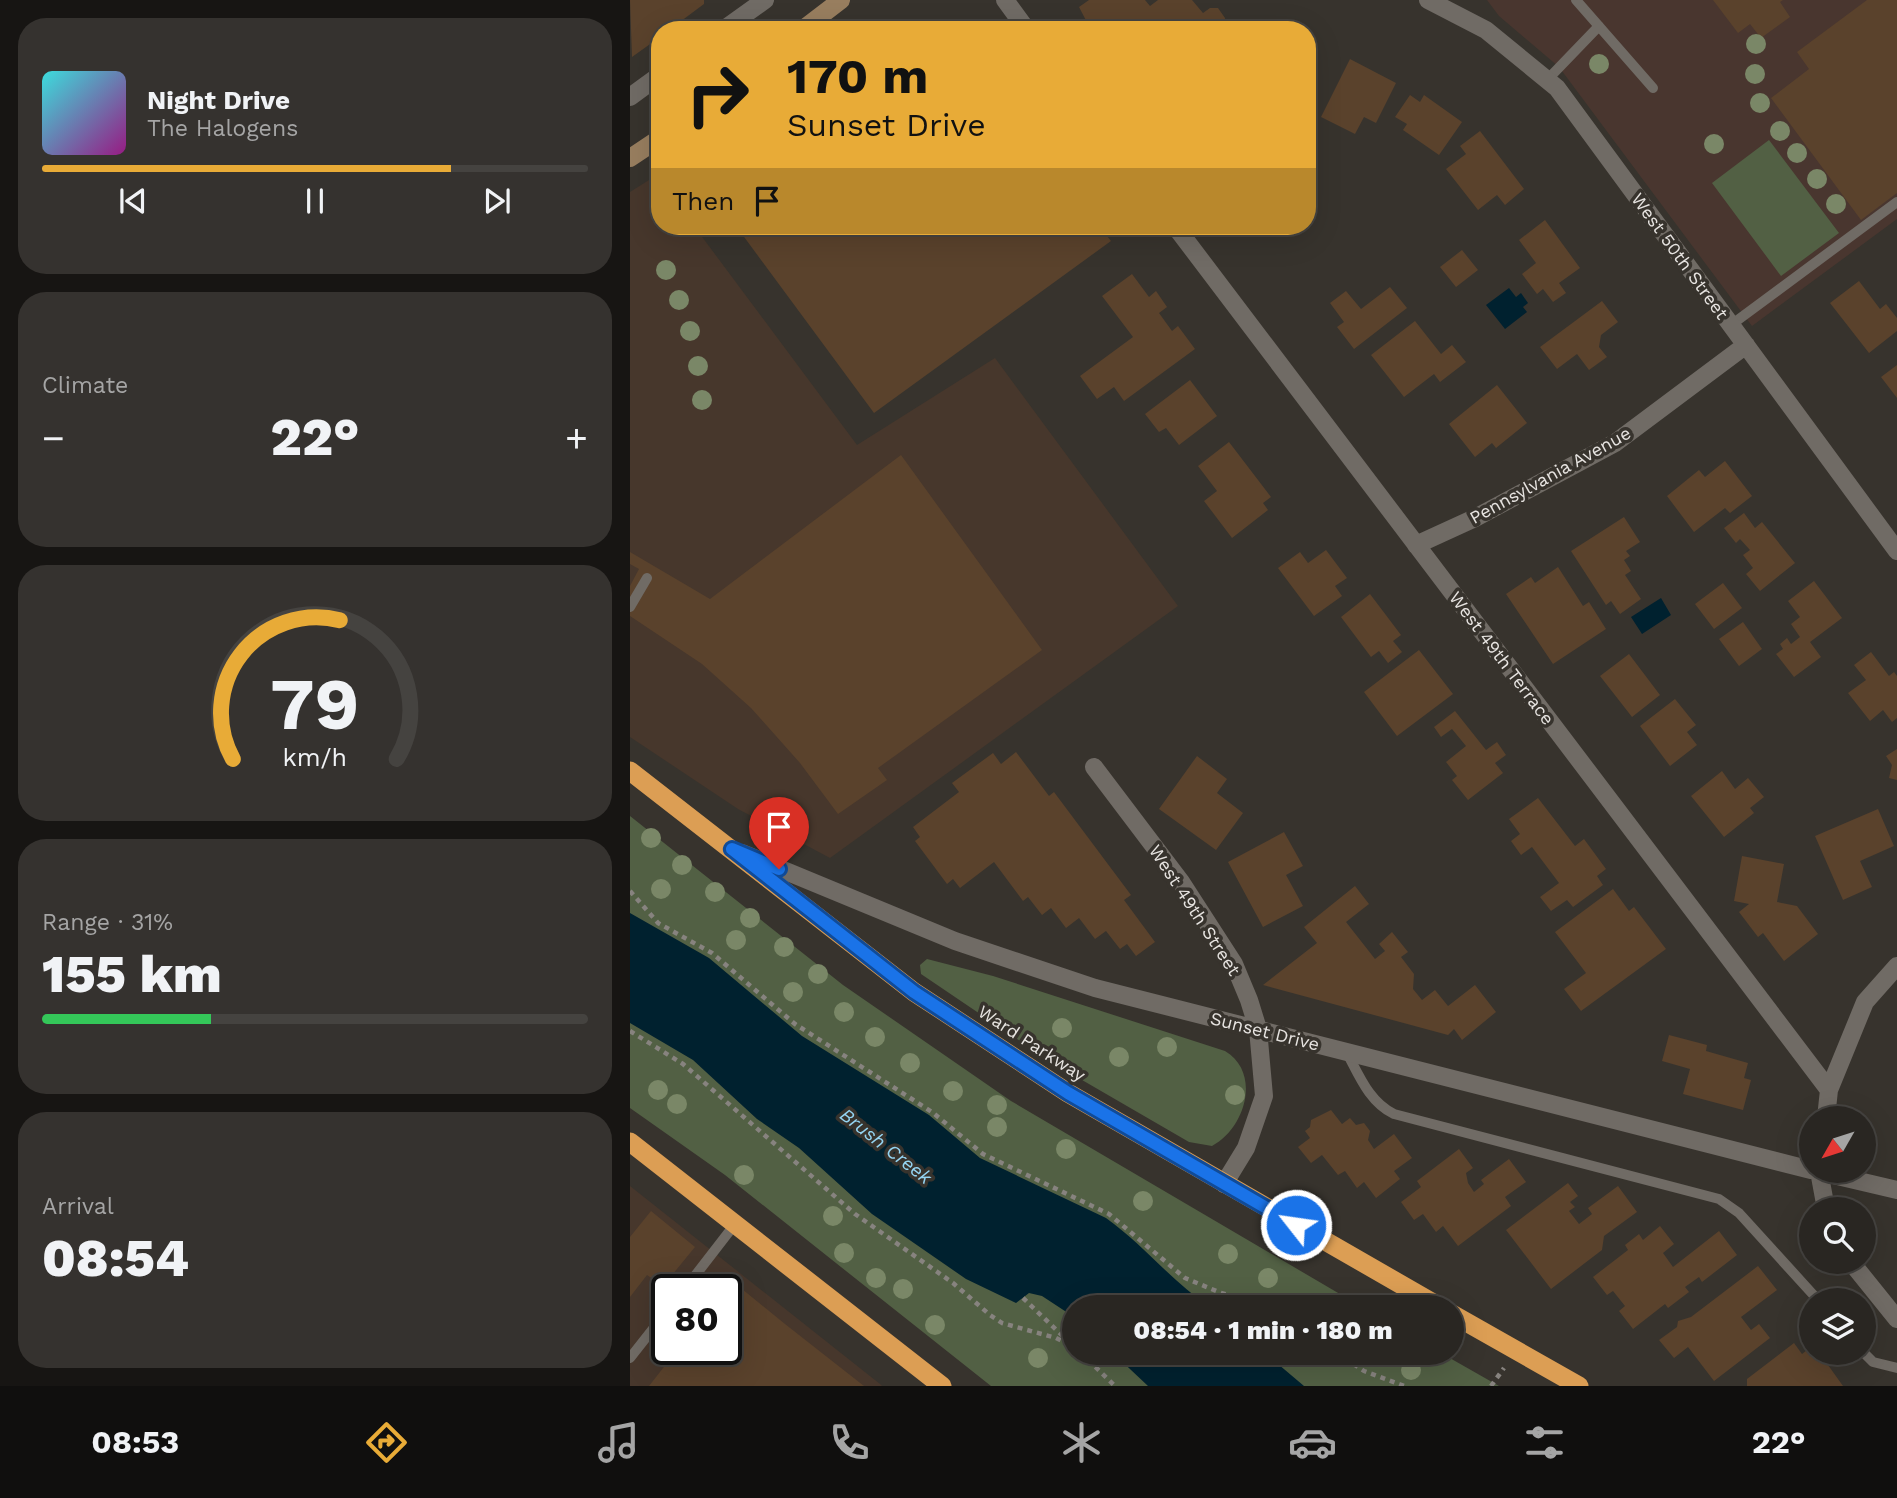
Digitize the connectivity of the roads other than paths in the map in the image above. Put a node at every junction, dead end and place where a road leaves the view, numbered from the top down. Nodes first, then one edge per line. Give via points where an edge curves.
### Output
1 (765, 0) edge
2 (1005, 0) edge
3 (1428, 0) edge
4 (1576, 0) edge
5 (838, 1) edge
6 (736, 21) edge
7 (813, 21) edge
8 (1020, 21) edge
9 (1599, 26) junction
10 (1547, 80) junction
11 (651, 82) edge
12 (1653, 88) dead end
13 (630, 97) edge
14 (651, 144) edge
15 (630, 158) edge
16 (1897, 202) edge
17 (1182, 235) edge
18 (1731, 325) junction
19 (1746, 345) junction
20 (1416, 545) junction
21 (1897, 551) edge
22 (647, 578) dead end
23 (630, 607) edge
24 (1094, 767) dead end
25 (630, 771) edge
26 (732, 849) junction
27 (1897, 966) edge
28 (1258, 1029) junction
29 (1346, 1051) junction
30 (1829, 1090) junction
31 (1827, 1106) edge
32 (630, 1142) edge
33 (1799, 1167) edge
34 (1867, 1183) edge
35 (1224, 1184) junction
36 (1897, 1190) edge
37 (735, 1224) junction
38 (696, 1274) edge
39 (1861, 1274) edge
40 (1807, 1288) edge
41 (1419, 1295) edge
42 (1897, 1319) edge
43 (1464, 1321) edge
44 (651, 1331) edge
45 (630, 1358) edge
46 (1876, 1363) edge
47 (1897, 1368) edge
48 (942, 1386) edge
49 (1579, 1386) edge

1 - 6 street
2 - 8 street
3 - 10 street, West 50th Street via 1486,30
4 - 9 lane
5 - 7 main road
9 - 10 lane
9 - 12 lane
10 - 18 street, West 50th Street
11 - 13 street
14 - 15 main road
16 - 18 lane
17 - 20 street, West 49th Terrace
18 - 19 street, West 50th Street
19 - 20 street, Pennsylvania Avenue via 1615,443
19 - 21 street, West 50th Street
20 - 30 street, West 49th Terrace
22 - 23 lane
24 - 28 street, West 49th Street via 1181,882 1234,964
25 - 26 highway, Ward Parkway
26 - 28 street, Sunset Drive via 967,945 1095,988
26 - 35 highway, Ward Parkway via 914,992 1068,1093
27 - 30 street via 1865,1002
28 - 29 street, Sunset Drive
28 - 35 street, West 49th Street via 1264,1096 1246,1148
29 - 33 street, Sunset Drive
29 - 40 lane via 1373,1100 1394,1114 1719,1199 1739,1213
30 - 31 street
32 - 37 highway
34 - 36 street, Sunset Drive
35 - 41 highway, Ward Parkway
37 - 38 lane
37 - 48 highway
39 - 42 street
43 - 49 highway
44 - 45 lane
46 - 47 lane

